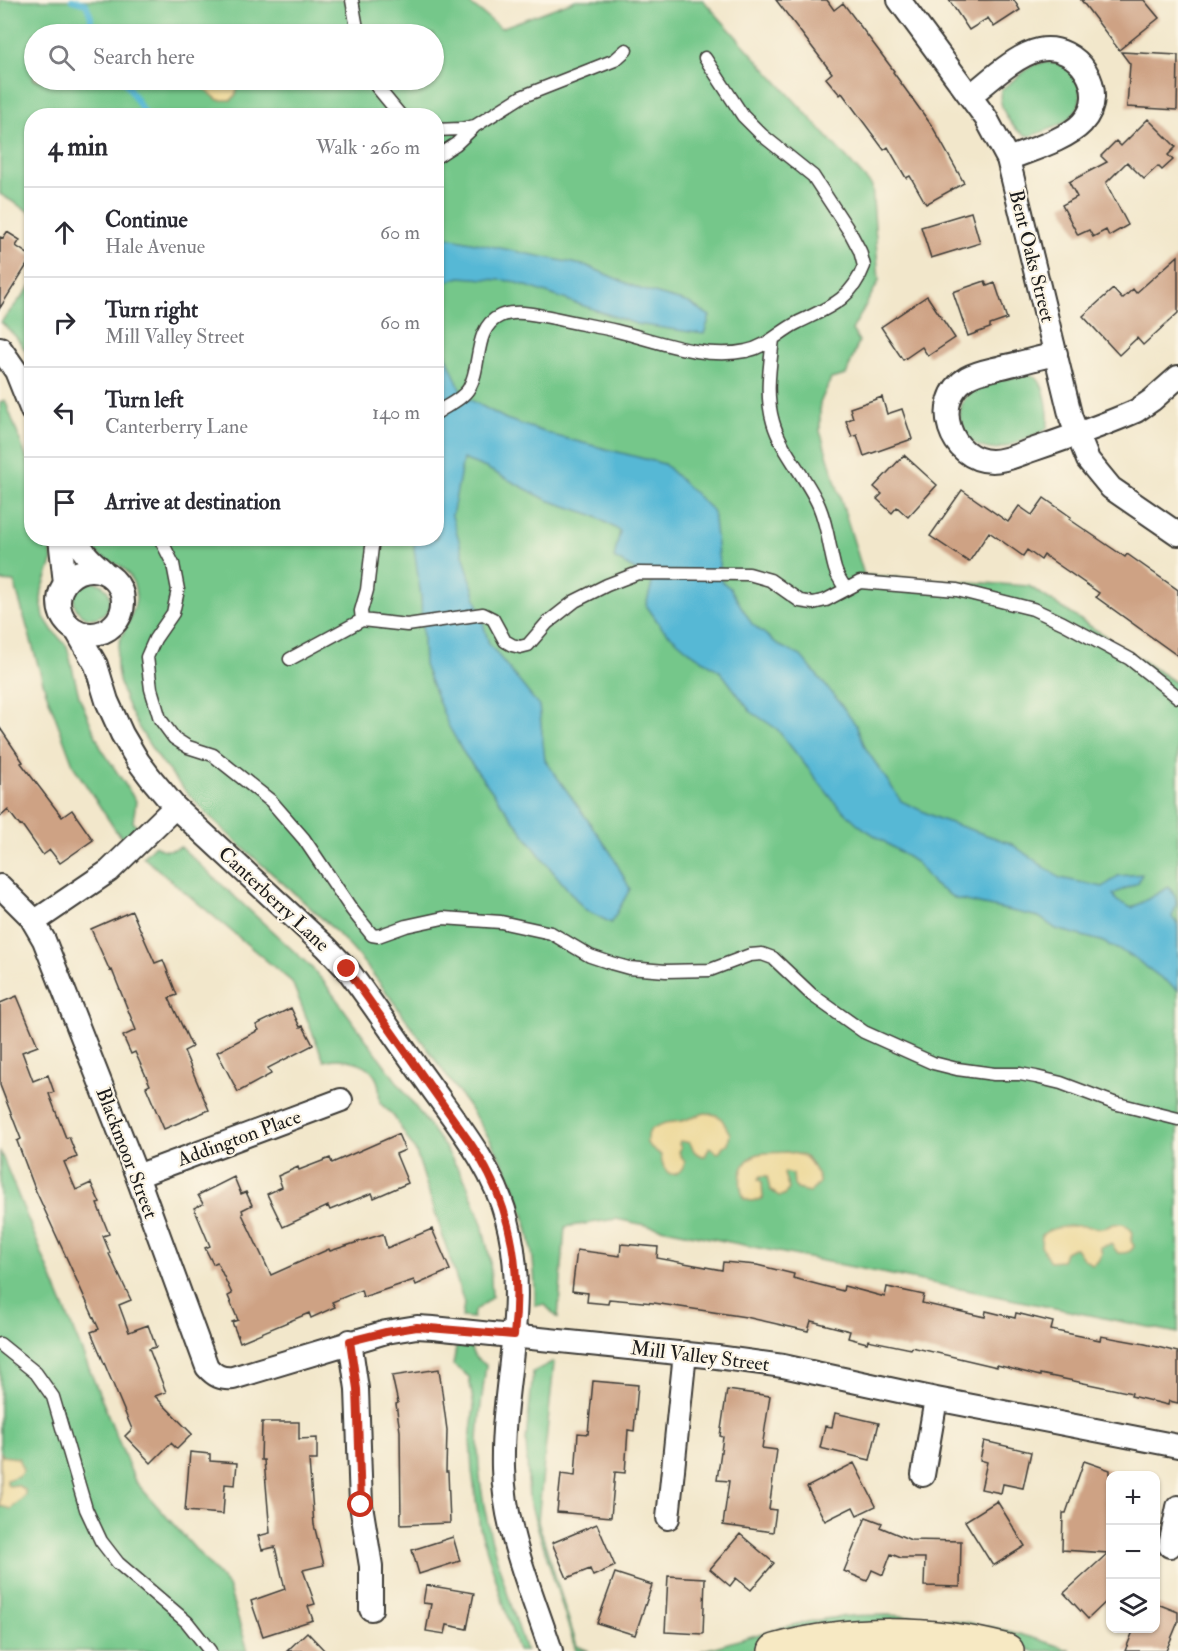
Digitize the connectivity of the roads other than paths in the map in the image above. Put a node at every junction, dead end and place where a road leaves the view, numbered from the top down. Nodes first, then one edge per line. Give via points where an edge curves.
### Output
1 (352, 0) edge
2 (899, 0) edge
3 (356, 24) edge
4 (626, 50) dead end
5 (705, 58) dead end
6 (380, 90) edge
7 (970, 96) junction
8 (393, 108) edge
9 (475, 126) junction
10 (444, 130) edge
11 (444, 152) edge
12 (1008, 159) junction
13 (773, 339) junction
14 (0, 348) edge
15 (1056, 354) junction
16 (1178, 377) edge
17 (24, 391) edge
18 (444, 407) edge
19 (1076, 434) junction
20 (1178, 534) edge
21 (61, 546) edge
22 (80, 546) edge
23 (164, 546) edge
24 (372, 546) edge
25 (103, 571) junction
26 (65, 583) junction
27 (846, 589) junction
28 (362, 620) junction
29 (115, 624) junction
30 (76, 630) junction
31 (290, 659) dead end
32 (96, 664) junction
33 (1178, 697) edge
34 (175, 807) junction
35 (0, 886) edge
36 (34, 922) junction
37 (341, 1100) dead end
38 (1178, 1119) edge
39 (137, 1176) junction
40 (514, 1335) junction
41 (350, 1341) junction
42 (0, 1344) edge
43 (685, 1353) junction
44 (223, 1379) joint
45 (936, 1399) junction
46 (1178, 1446) edge
47 (923, 1475) dead end
48 (1178, 1507) edge
49 (668, 1518) dead end
50 (1170, 1546) dead end
51 (371, 1609) dead end
52 (210, 1651) edge
53 (551, 1651) edge
54 (775, 1651) edge
55 (1007, 1651) edge

1 - 3 lane
2 - 7 street, Bent Oaks Street
4 - 9 lane via 615,60 521,97
5 - 13 lane via 743,116 813,176 860,251 864,266 852,288 830,308
6 - 8 lane
7 - 12 street, Bent Oaks Street
7 - 12 street via 1036,51 1063,52 1084,68 1093,95 1085,120 1073,131
9 - 10 lane
9 - 11 lane
12 - 15 street, Bent Oaks Street
13 - 18 lane via 758,348 724,354 512,313 499,316 488,325 473,380 465,393
13 - 27 lane via 769,400 772,422 820,508 836,570
14 - 17 street
15 - 19 street, Bent Oaks Street
15 - 19 street via 967,378 949,404 951,431 967,453 994,461
16 - 19 street via 1143,406
19 - 20 street, Bent Oaks Street via 1103,481
21 - 26 street, Canterberry Lane
22 - 25 street
23 - 38 lane via 173,564 178,590 173,613 147,657 160,719 174,738 213,755 271,801 304,839 372,935 443,918 490,921 551,933 590,956 611,963 673,972 710,970 762,954 773,958 812,995 864,1032 933,1063 1036,1077
24 - 28 lane
25 - 26 street via 83,570
25 - 29 street via 123,594 124,605
26 - 30 street, Canterberry Lane via 59,603 64,619
27 - 28 lane via 813,603 800,601 770,580 749,574 638,573 575,601 547,623 528,645 520,647 505,641 493,619 483,614 407,625
27 - 33 lane via 860,582 957,590 1033,609 1130,659
28 - 31 lane
29 - 30 street via 97,634
29 - 32 street
30 - 32 street, Canterberry Lane
32 - 34 street, Canterberry Lane via 107,701 126,741
34 - 36 street via 109,871
34 - 40 street, Canterberry Lane via 347,969 482,1160 502,1202 514,1253
35 - 36 street, Blackmoor Street
36 - 39 street, Blackmoor Street
37 - 39 street, Addington Place
39 - 44 street, Blackmoor Street via 207,1367
40 - 41 street, Mill Valley Street via 417,1327
40 - 43 street, Mill Valley Street
40 - 53 street, Canterberry Lane via 503,1458 505,1497
41 - 44 street, Mill Valley Street
41 - 51 street via 357,1389 361,1505 371,1566
42 - 52 lane via 36,1373 53,1397 86,1509 110,1553 187,1622
43 - 45 street, Mill Valley Street via 783,1366
43 - 49 street
45 - 46 street, Mill Valley Street
45 - 47 street
48 - 50 street
54 - 55 street via 838,1638 894,1636 936,1638

